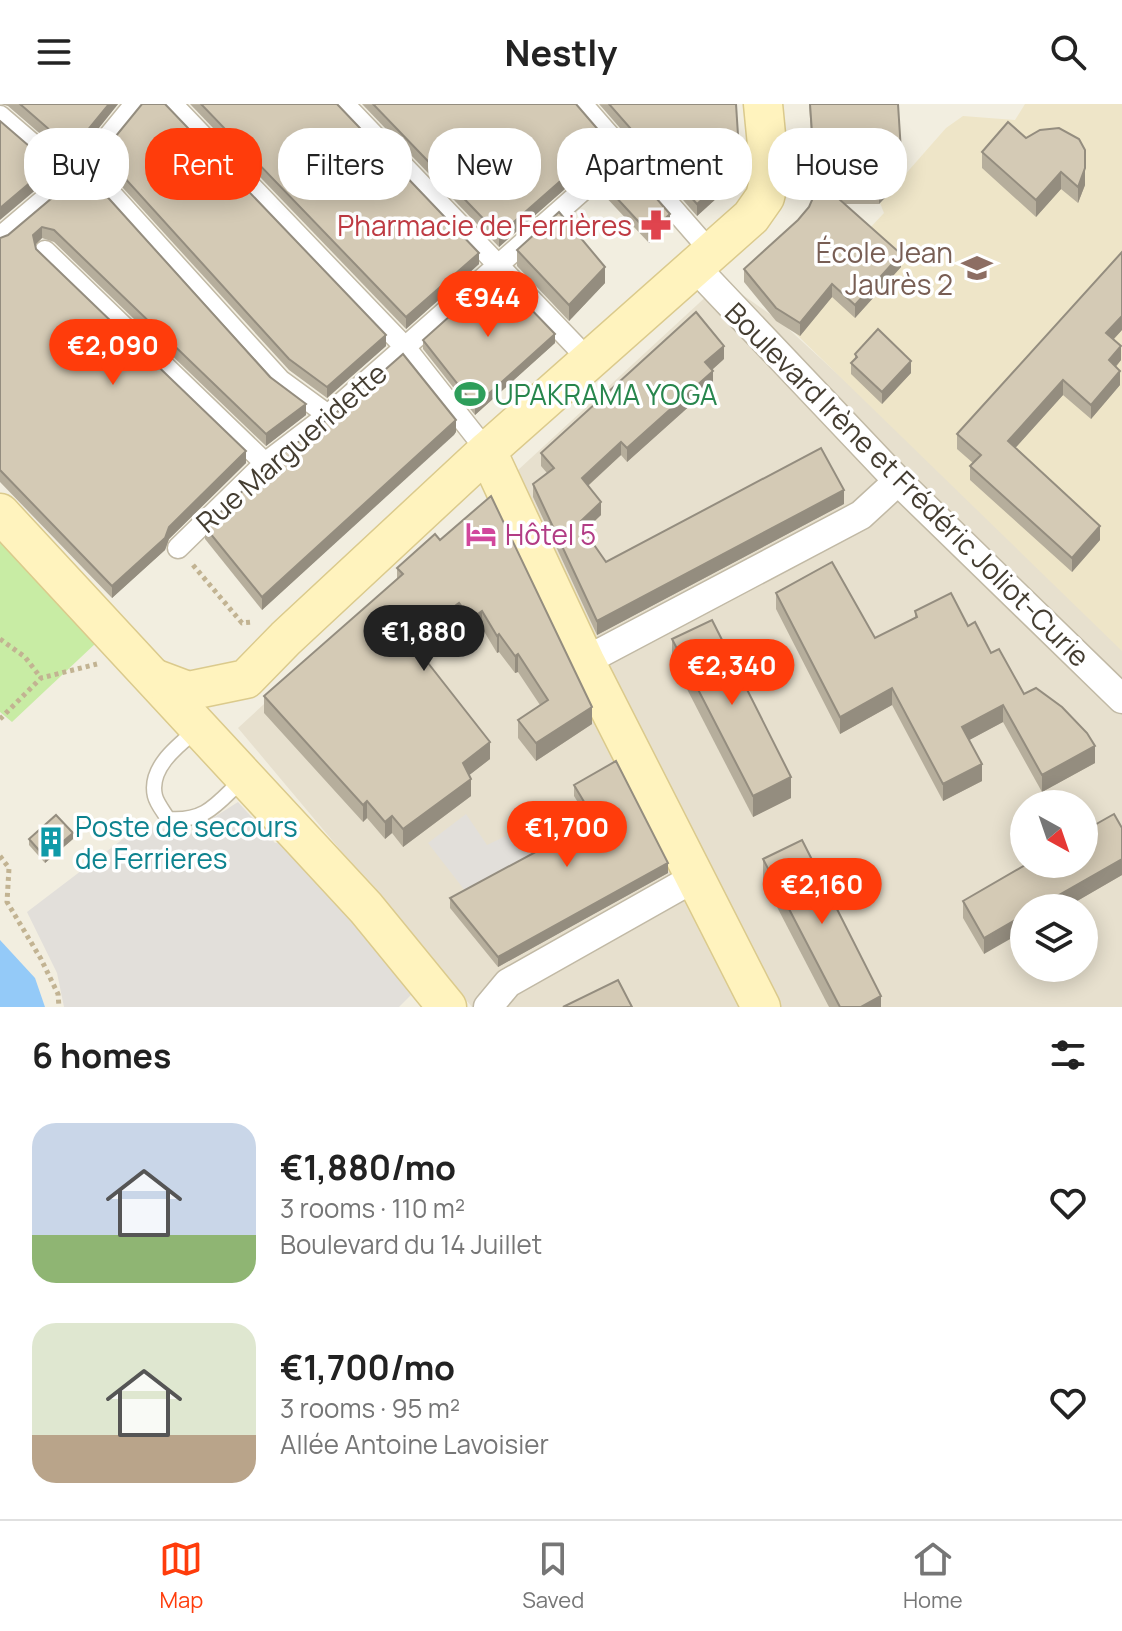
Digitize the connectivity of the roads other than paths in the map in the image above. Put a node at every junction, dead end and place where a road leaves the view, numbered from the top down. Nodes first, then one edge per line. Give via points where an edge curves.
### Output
1 (135, 104) edge
2 (172, 104) edge
3 (344, 104) edge
4 (582, 104) edge
5 (763, 104) edge
6 (0, 116) edge
7 (115, 128) edge
8 (602, 128) edge
9 (24, 137) edge
10 (46, 200) edge
11 (117, 200) edge
12 (571, 200) edge
13 (658, 200) edge
14 (12, 230) edge
15 (45, 251) dead end
16 (704, 261) junction
17 (499, 263) junction
18 (405, 347) junction
19 (588, 359) junction
20 (328, 415) junction
21 (487, 451) junction
22 (265, 463) junction
23 (898, 481) junction
24 (0, 513) edge
25 (178, 548) road end
26 (585, 661) junction
27 (156, 679) junction
28 (246, 679) junction
29 (1122, 699) edge
30 (199, 728) junction
31 (244, 777) junction
32 (694, 878) junction
33 (508, 983) junction
34 (446, 1007) edge
35 (488, 1007) edge
36 (761, 1007) edge

1 - 7 street
2 - 18 street
3 - 17 street
4 - 8 street
5 - 16 main road via 770,176 765,197
6 - 9 street
10 - 14 street
11 - 20 street via 280,380
12 - 17 street, Rue Margueridette
13 - 16 street
15 - 22 street
16 - 19 main road
16 - 23 street, Boulevard Irène et Frédéric Joliot-Curie
17 - 18 street, Rue Margueridette
17 - 19 street
18 - 20 street, Rue Margueridette
18 - 21 street
19 - 21 main road
20 - 22 street, Rue Margueridette
21 - 26 main road
21 - 28 main road
22 - 25 street, Rue Margueridette
23 - 26 street via 861,515
23 - 29 street, Boulevard Irène et Frédéric Joliot-Curie
24 - 27 main road
26 - 32 main road
27 - 28 main road via 188,691
27 - 30 main road
28 - 30 main road
30 - 31 main road
30 - 31 lane via 169,754 155,779 155,796 168,819 205,814
31 - 34 main road via 366,908
32 - 33 street
32 - 36 main road
33 - 34 street
33 - 35 street

